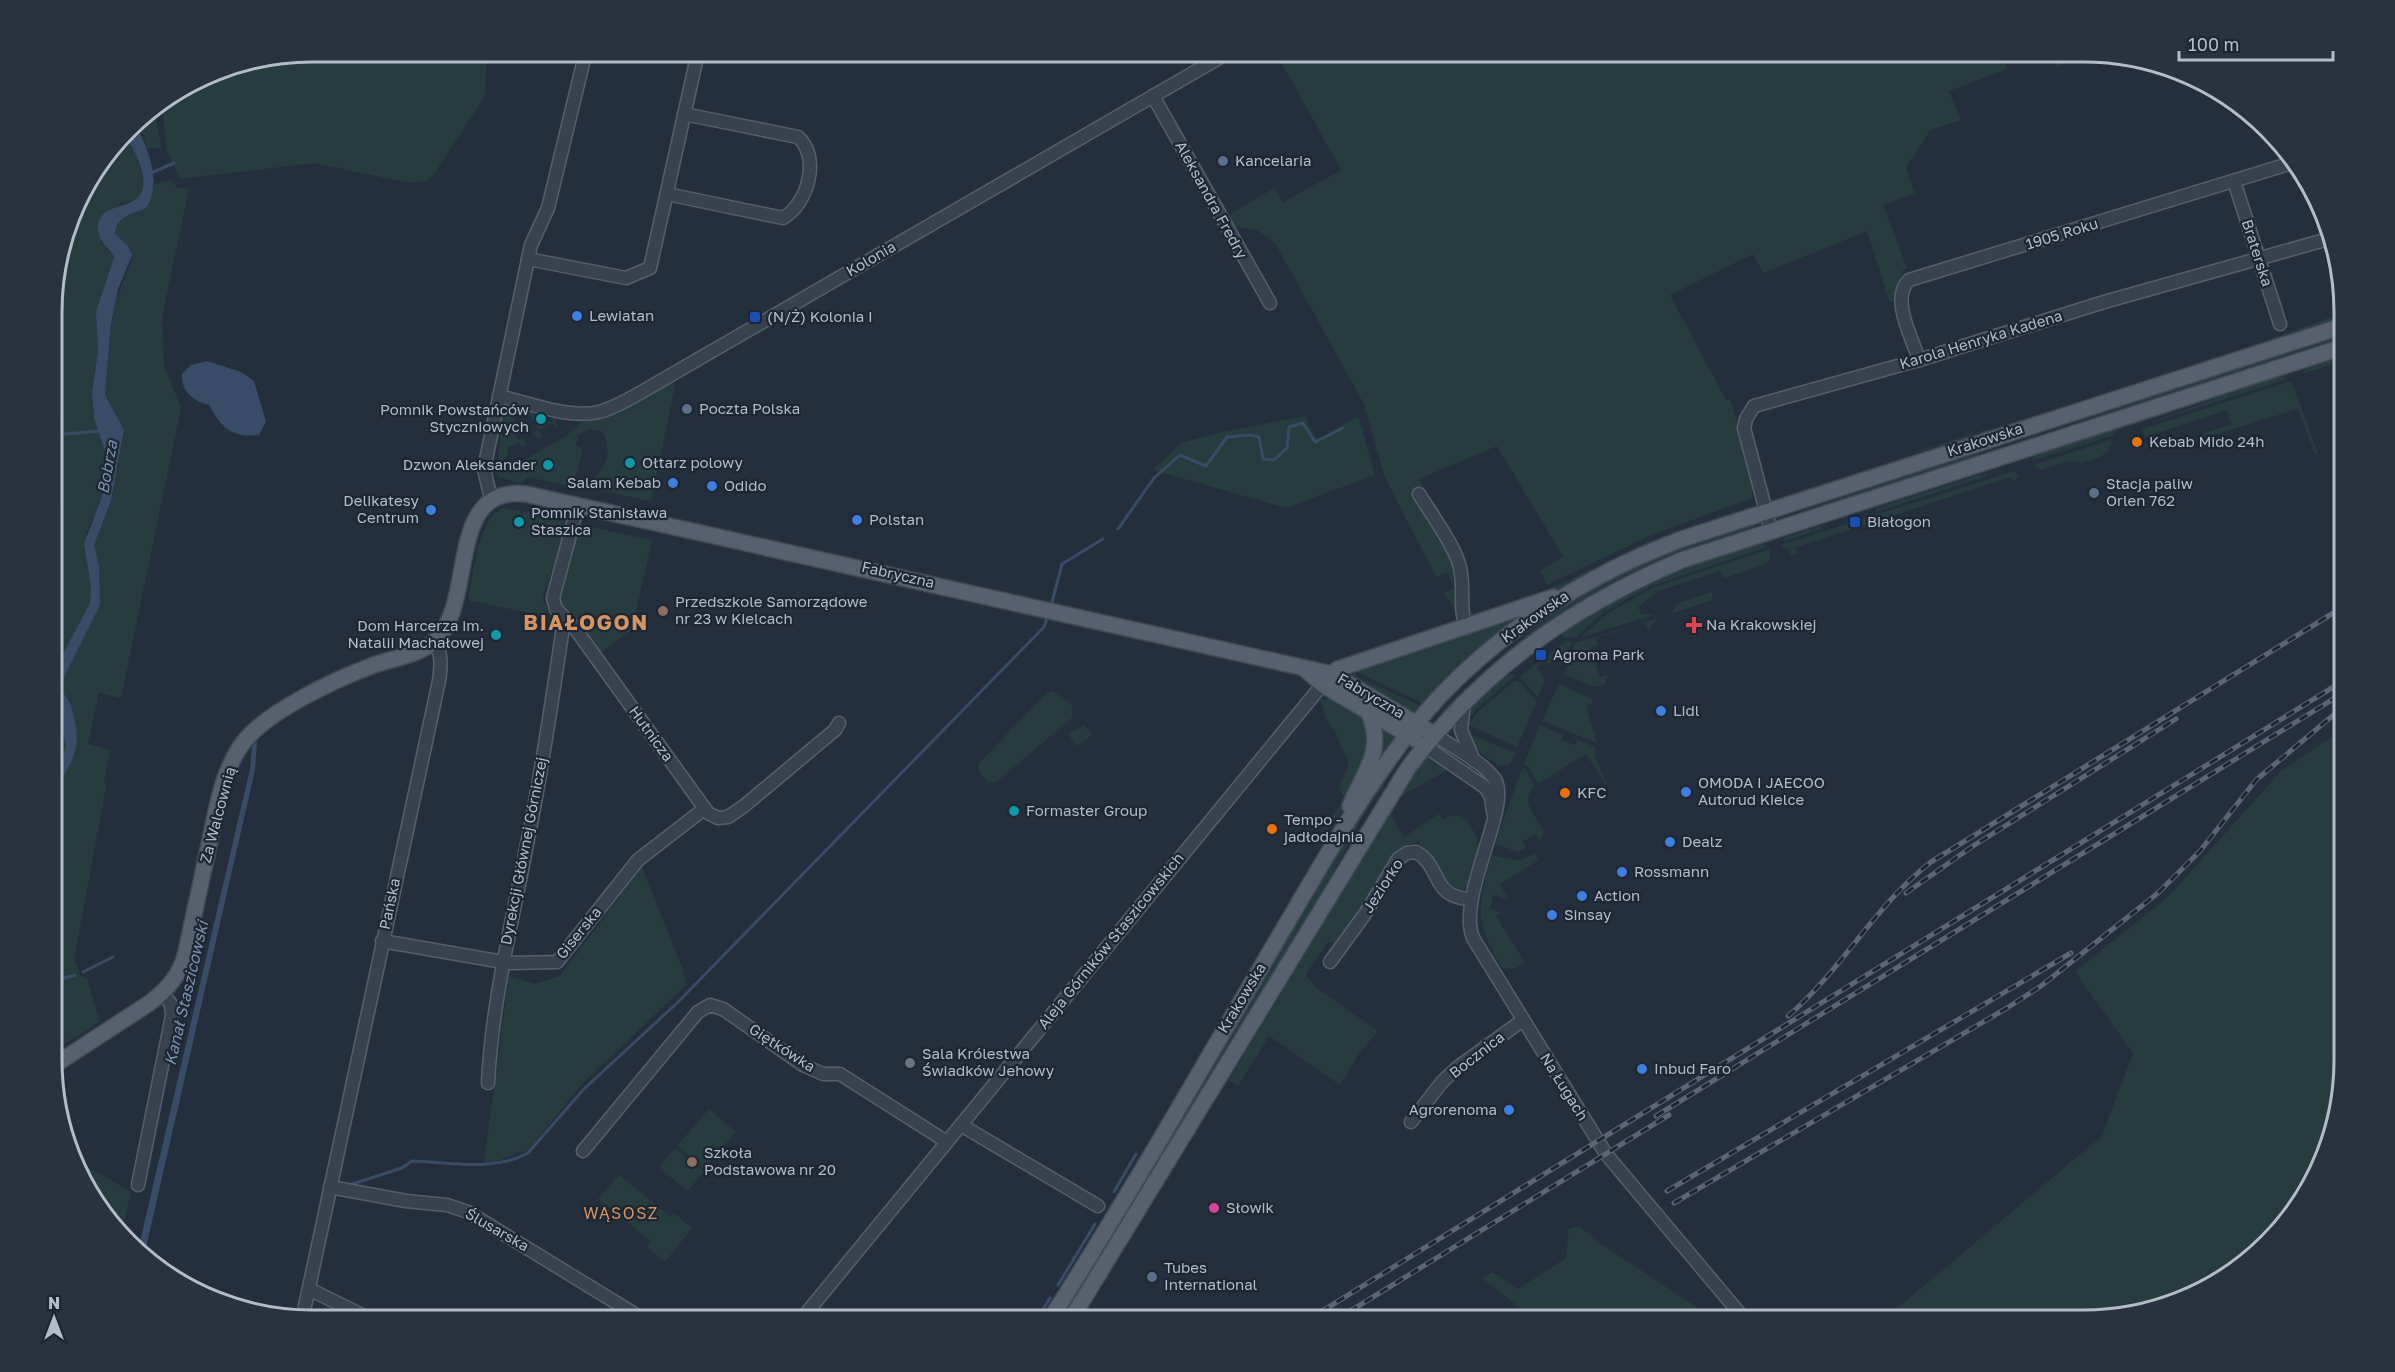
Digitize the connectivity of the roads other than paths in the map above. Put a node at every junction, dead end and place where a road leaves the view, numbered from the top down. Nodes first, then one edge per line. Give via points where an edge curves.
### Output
1 (583, 62) edge
2 (696, 62) edge
3 (1212, 62) edge
4 (1153, 96) junction
5 (684, 114) junction
6 (2286, 165) edge
7 (2234, 181) junction
8 (667, 194) junction
9 (2323, 241) edge
10 (528, 259) junction
11 (2259, 259) junction
12 (1270, 303) dead end
13 (2280, 324) dead end
14 (2334, 329) edge
15 (2334, 350) edge
16 (1919, 360) junction
17 (499, 396) junction
18 (1419, 494) dead end
19 (491, 499) junction
20 (578, 505) junction
21 (1767, 510) junction
22 (1771, 530) junction
23 (1572, 590) junction
24 (567, 620) junction
25 (1467, 628) junction
26 (435, 640) junction
27 (1327, 679) junction
28 (1464, 701) junction
29 (1368, 711) junction
30 (840, 723) dead end
31 (1413, 729) junction
32 (1429, 740) junction
33 (1474, 762) junction
34 (704, 809) junction
35 (1492, 820) junction
36 (1338, 838) junction
37 (1470, 899) junction
38 (382, 941) junction
39 (501, 962) junction
40 (1330, 962) dead end
41 (162, 993) junction
42 (1523, 1020) junction
43 (62, 1060) edge
44 (488, 1083) dead end
45 (1411, 1122) dead end
46 (961, 1125) junction
47 (947, 1142) junction
48 (583, 1151) dead end
49 (138, 1185) dead end
50 (330, 1187) junction
51 (1098, 1206) dead end
52 (309, 1289) junction
53 (304, 1310) edge
54 (352, 1310) edge
55 (628, 1310) edge
56 (809, 1310) edge
57 (1056, 1310) edge
58 (1077, 1310) edge
59 (1737, 1310) edge

1 - 10 street via 548,208
2 - 5 street
3 - 4 street, Kolonia
4 - 12 street, Aleksandra Fredry
4 - 17 street, Kolonia via 608,409 587,414
5 - 8 street
5 - 8 street via 798,137 807,145 811,159 803,198 794,212 783,218
6 - 7 street, 1905 Roku
7 - 11 street, Braterska
7 - 16 street, 1905 Roku via 1909,280 1900,301
8 - 10 street via 650,268 626,278
9 - 11 street, Karola Henryka Kadena
10 - 17 street
11 - 13 street, Braterska
11 - 16 street, Karola Henryka Kadena
14 - 21 main road, Krakowska
15 - 22 main road, Krakowska
16 - 21 street, Karola Henryka Kadena via 1754,406 1744,428
17 - 19 street via 484,468
18 - 25 street via 1459,562 1464,595 1460,609
19 - 20 main road, Fabryczna via 516,493
19 - 26 main road via 474,520 450,617
20 - 24 street, Hutnicza via 554,598 556,609
20 - 27 main road, Fabryczna via 1305,668
21 - 22 street, Karola Henryka Kadena
21 - 23 main road, Krakowska via 1657,548
22 - 28 main road, Krakowska via 1682,560 1589,604 1517,653
23 - 25 main road
23 - 31 main road, Krakowska via 1493,647 1450,686
24 - 34 street, Hutnicza
24 - 39 street, Dyrekcji Głównej Górniczej via 535,804
25 - 27 main road via 1338,669
26 - 38 street, Pańska via 441,667 439,681
26 - 41 main road, Za Walcownią via 283,709 257,726 242,744 223,783 183,962
27 - 29 main road, Fabryczna
27 - 31 main road, Fabryczna
27 - 46 street, Aleja Górników Staszicowskich
28 - 32 main road, Krakowska
28 - 33 street, Na Ługach via 1461,730
29 - 31 main road, Fabryczna
29 - 36 main road via 1375,730 1375,750
30 - 34 street via 735,813 718,818
31 - 32 main road, Fabryczna
31 - 36 main road, Krakowska
32 - 33 street, Na Ługach
32 - 35 street, Na Ługach via 1486,788 1493,807
32 - 58 main road, Krakowska via 1373,821
33 - 35 street, Na Ługach via 1498,784 1499,802
34 - 39 street, Giserska via 638,860 557,962
35 - 37 street, Na Ługach
36 - 57 main road, Krakowska
37 - 40 street, Jeziorko via 1444,892 1424,858 1416,852 1407,853 1398,859
37 - 42 street, Na Ługach via 1473,938
38 - 39 street, Giserska
38 - 50 street, Pańska
39 - 44 street, Dyrekcji Głównej Górniczej
41 - 43 main road, Za Walcownią
41 - 49 street via 171,1004 172,1016
42 - 45 street, Bocznica via 1458,1067
42 - 59 street, Na Ługach via 1606,1154
46 - 47 street, Aleja Górników Staszicowskich
46 - 51 street
47 - 48 street, Giętkówka via 840,1074 823,1074 802,1065 723,1009 710,1005 699,1012
47 - 56 street, Aleja Górników Staszicowskich
50 - 52 street, Pańska
50 - 55 street, Ślusarska via 447,1205 468,1212
52 - 53 street, Pańska
52 - 54 street

